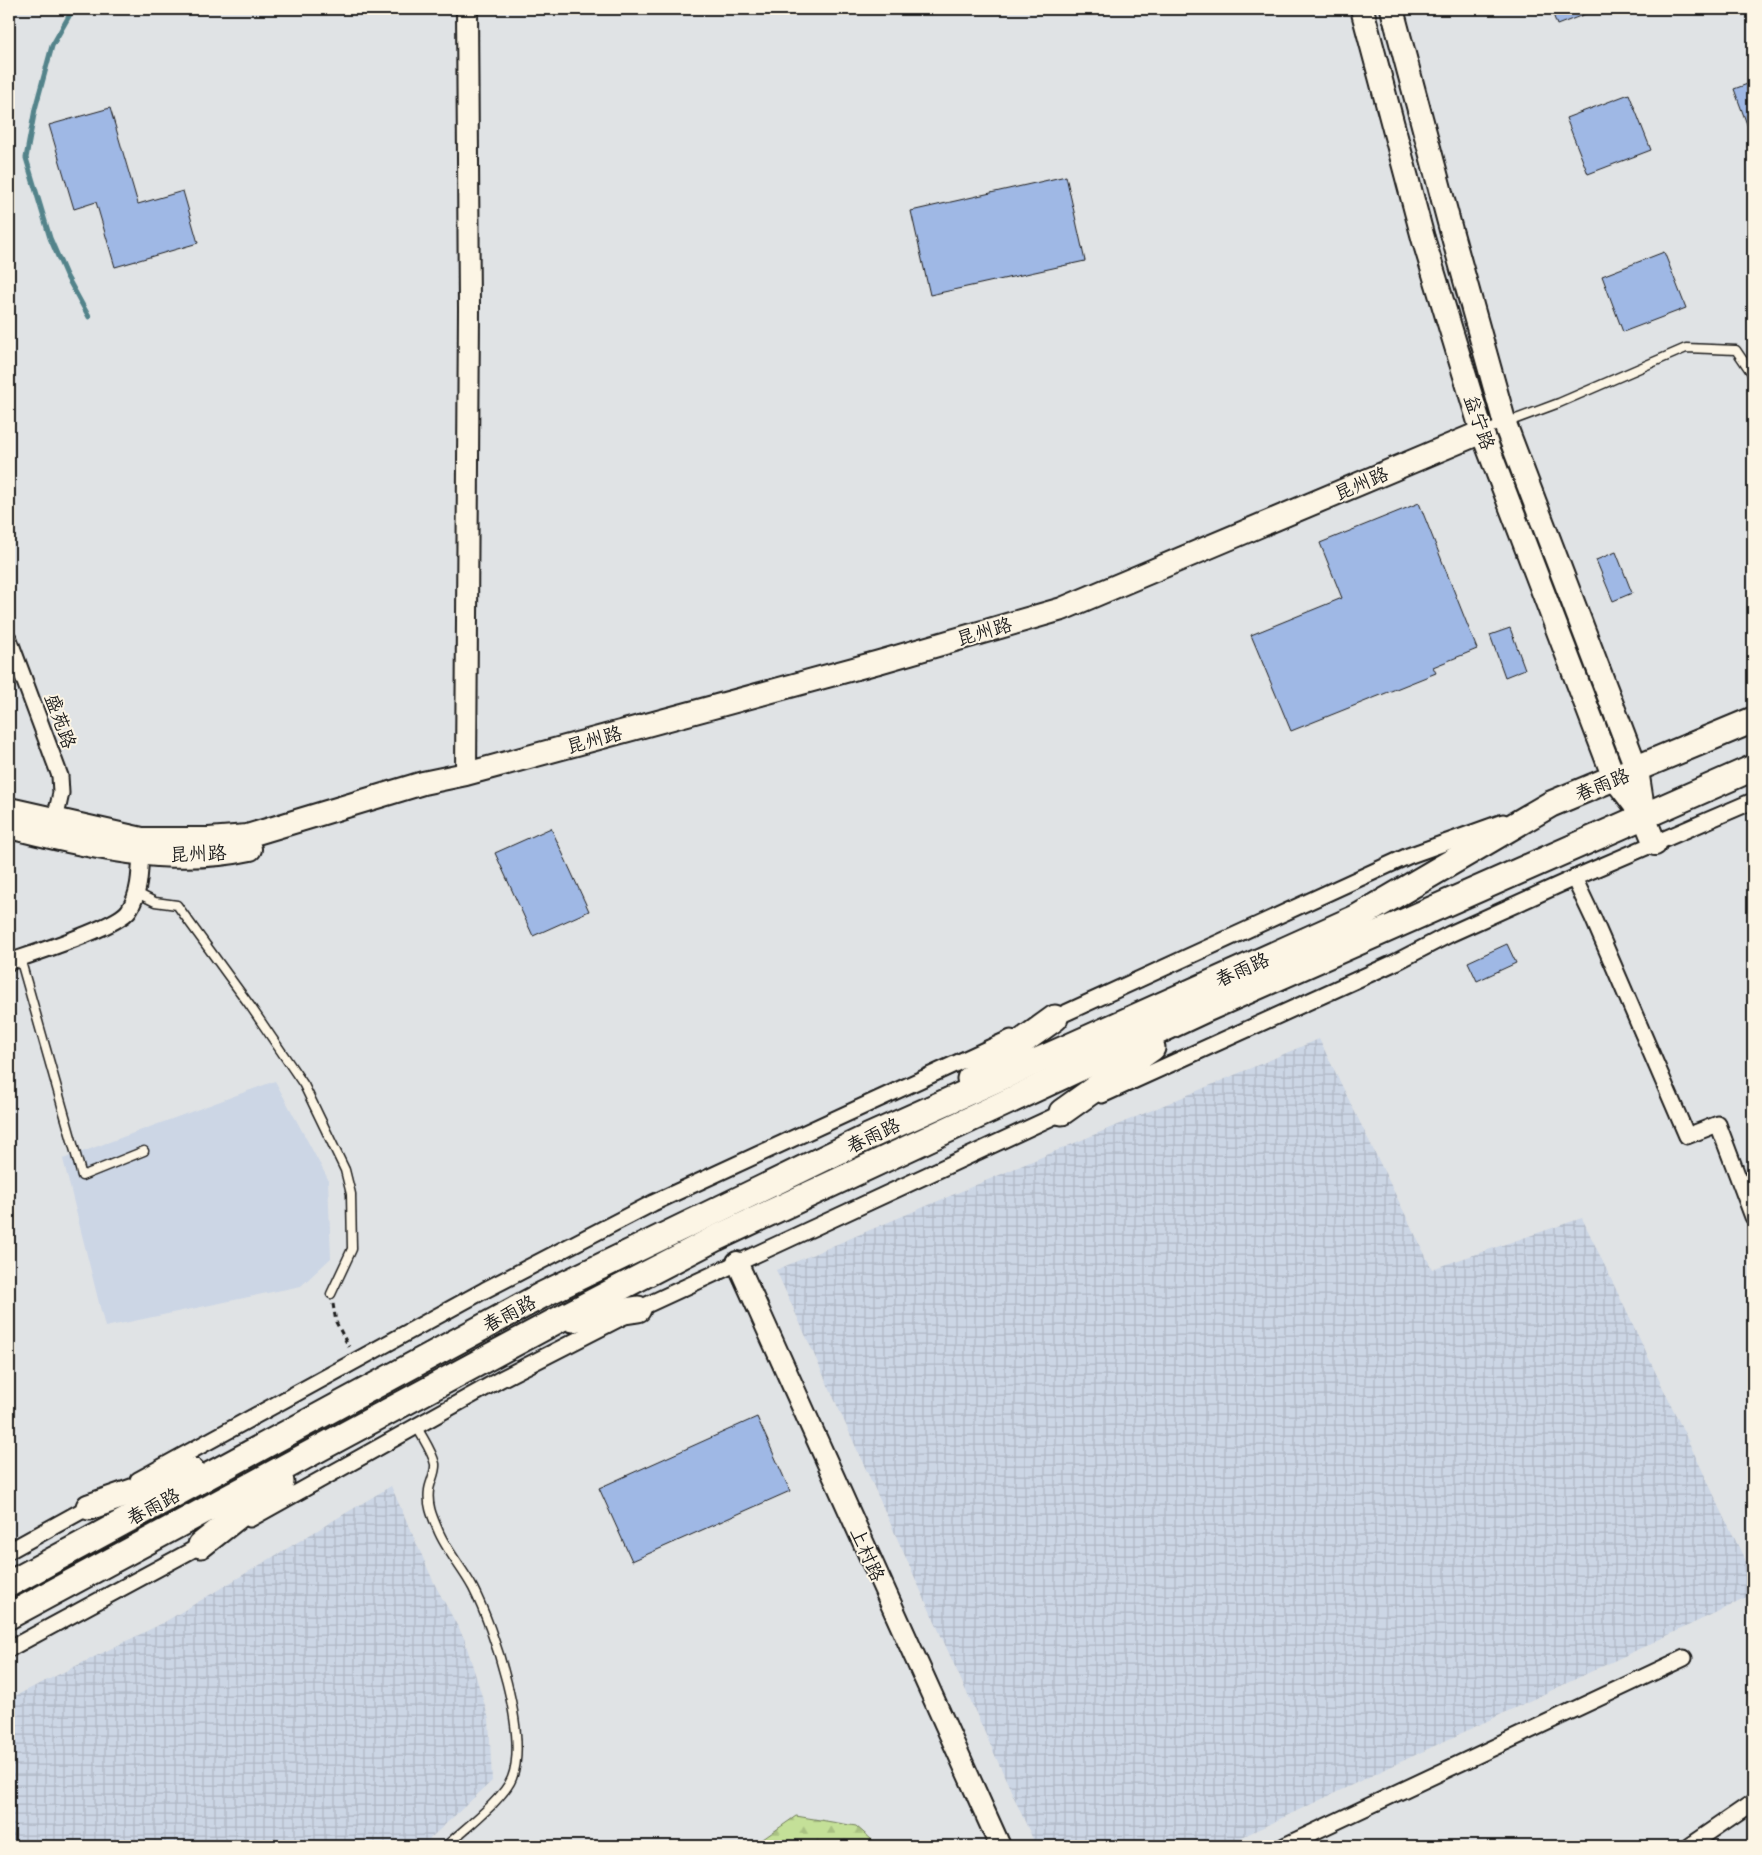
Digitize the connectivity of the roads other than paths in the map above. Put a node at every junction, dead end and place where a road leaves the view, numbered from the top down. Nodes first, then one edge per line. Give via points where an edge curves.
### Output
1 (467, 9) edge
2 (1362, 9) edge
3 (1392, 9) edge
4 (1753, 375) edge
5 (1505, 424) junction
6 (1482, 432) junction
7 (9, 639) edge
8 (1753, 720) edge
9 (1753, 768) edge
10 (466, 774) junction
11 (1625, 774) junction
12 (1753, 801) edge
13 (1551, 804) junction
14 (9, 809) edge
15 (1644, 817) junction
16 (55, 820) junction
17 (9, 827) edge
18 (1655, 844) junction
19 (141, 846) junction
20 (1574, 878) junction
21 (137, 892) junction
22 (15, 960) edge
23 (1204, 1010) junction
24 (1055, 1018) junction
25 (924, 1112) junction
26 (1062, 1112) junction
27 (144, 1151) dead end
28 (1753, 1217) edge
29 (737, 1262) junction
30 (331, 1294) road end
31 (638, 1309) junction
32 (554, 1322) junction
33 (417, 1427) junction
34 (336, 1439) junction
35 (263, 1446) junction
36 (89, 1507) junction
37 (201, 1545) junction
38 (9, 1551) edge
39 (9, 1584) edge
40 (9, 1616) edge
41 (9, 1649) edge
42 (1684, 1658) dead end
43 (1753, 1802) edge
44 (446, 1846) edge
45 (1000, 1846) edge
46 (1284, 1846) edge
47 (1688, 1846) edge

1 - 10 street
2 - 6 main road, 益宁路 via 1423,238
3 - 5 main road, 益宁路
4 - 5 lane via 1736,350 1686,348
5 - 6 lane
5 - 11 main road, 益宁路
6 - 10 main road, 昆州路 via 1062,609
6 - 11 main road, 益宁路
7 - 16 street, 盛苑路 via 60,776 61,793
8 - 11 main road, 春雨路
9 - 15 main road, 春雨路
10 - 19 main road, 昆州路 via 423,783 247,836
11 - 13 main road, 春雨路
11 - 15 main road, 益宁路
12 - 18 street
13 - 24 street via 1408,856
13 - 25 main road, 春雨路 via 1356,918
14 - 16 main road, 昆州路
15 - 18 main road, 益宁路
15 - 23 main road, 春雨路
16 - 19 main road, 昆州路
17 - 19 main road, 昆州路
18 - 20 street
19 - 21 street
20 - 26 street
20 - 28 street via 1687,1136 1718,1124
21 - 22 street via 128,912 109,924
21 - 30 lane via 154,902 177,904 304,1085 345,1170 351,1194 352,1249
22 - 27 lane via 82,1176
23 - 26 main road
23 - 32 main road, 春雨路 via 767,1214
24 - 25 main road
24 - 36 street via 653,1203 485,1290
25 - 35 main road, 春雨路 via 705,1214 544,1294
26 - 29 street
29 - 31 street
29 - 45 street, 上村路
31 - 32 main road
31 - 33 street via 501,1379
32 - 34 main road, 春雨路
33 - 37 street
33 - 44 lane via 435,1466 429,1490 429,1510 440,1535 473,1589 496,1639 513,1721 516,1759 512,1778 504,1791
34 - 37 main road
34 - 40 main road, 春雨路
35 - 36 main road
35 - 39 main road, 春雨路
36 - 38 street
37 - 41 street
42 - 46 street
43 - 47 street

